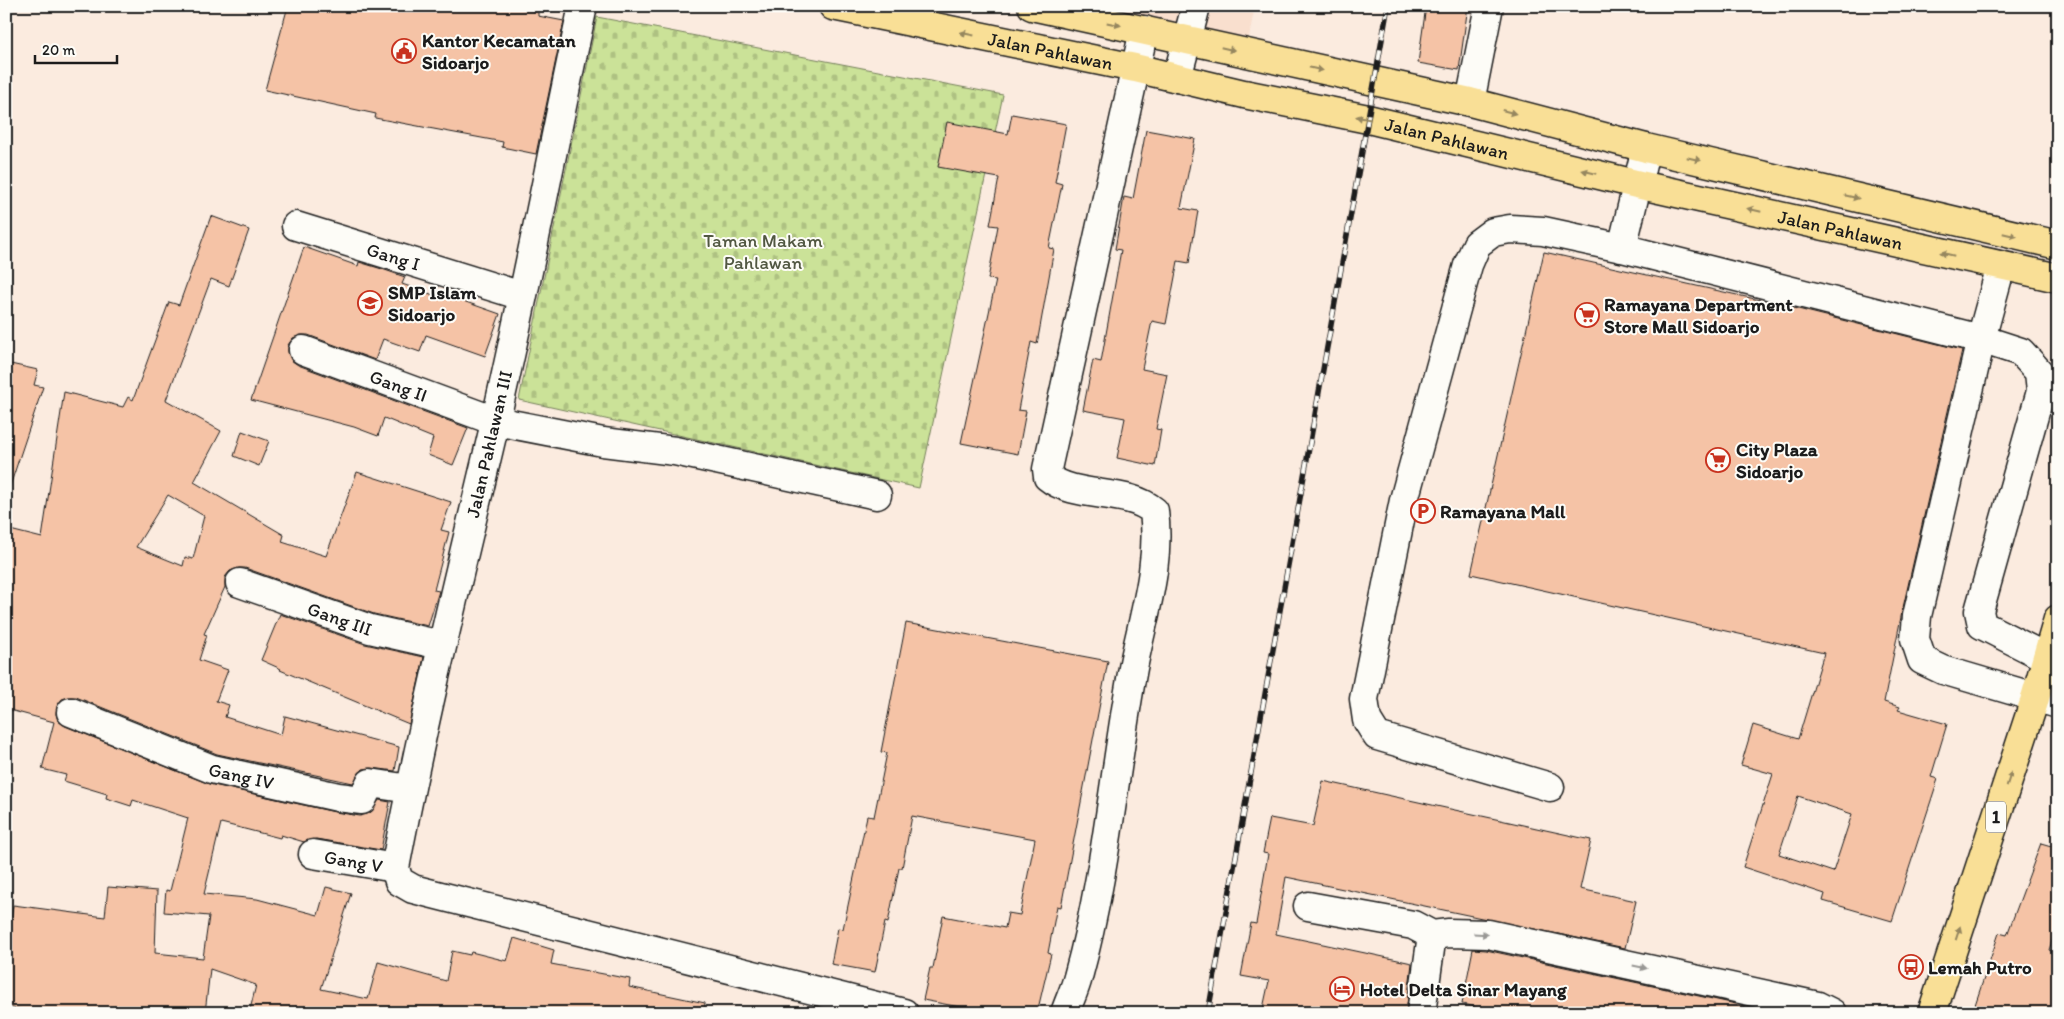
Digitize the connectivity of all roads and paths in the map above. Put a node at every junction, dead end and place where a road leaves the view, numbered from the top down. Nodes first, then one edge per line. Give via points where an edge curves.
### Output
1 (583, 6) edge
2 (833, 6) edge
3 (1032, 6) edge
4 (1196, 6) edge
5 (1489, 6) edge
6 (1144, 30) junction
7 (1188, 40) junction
8 (1135, 68) junction
9 (1177, 78) junction
10 (1470, 102) junction
11 (1646, 148) junction
12 (1636, 184) junction
13 (296, 226) dead end
14 (2058, 245) edge
15 (1622, 248) junction
16 (2001, 266) junction
17 (2054, 276) edge
18 (522, 296) junction
19 (1981, 339) junction
20 (303, 350) dead end
21 (495, 421) junction
22 (878, 495) dead end
23 (240, 583) dead end
24 (2057, 625) edge
25 (442, 644) junction
26 (2047, 658) junction
27 (2047, 700) edge
28 (72, 712) dead end
29 (1550, 787) dead end
30 (410, 789) junction
31 (313, 854) dead end
32 (397, 875) junction
33 (1308, 906) dead end
34 (1432, 935) junction
35 (904, 1013) edge
36 (1065, 1013) edge
37 (1421, 1013) edge
38 (1832, 1013) edge
39 (1932, 1013) edge

1 - 18 street, Jalan Pahlawan III
8 -> 2 main road, Jalan Pahlawan
3 -> 6 main road, Jalan Pahlawan
4 - 7 street
5 - 10 street
6 - 7 main road, Jalan Pahlawan
6 - 8 street
7 - 9 street
7 -> 10 main road, Jalan Pahlawan
8 - 9 main road, Jalan Pahlawan
8 - 36 street via 1047,469 1048,477 1064,485 1146,505 1154,511 1156,525 1150,592 1133,668 1102,866 1078,978
12 -> 9 main road, Jalan Pahlawan via 1368,119
10 -> 11 main road, Jalan Pahlawan
11 - 12 street
11 -> 14 main road, Jalan Pahlawan
12 - 15 street
16 -> 12 main road, Jalan Pahlawan
13 - 18 street, Gang I
15 - 19 street
15 - 29 street via 1543,231 1510,229 1493,232 1477,244 1468,265 1404,500 1364,699 1367,720 1377,736
16 - 17 main road, Jalan Pahlawan
16 - 19 street
18 - 21 street, Jalan Pahlawan III
19 - 26 street via 2021,352 2039,372 2041,390 1979,611 1982,625
19 - 27 street via 1917,616 1915,639 1922,660 1943,670
20 - 21 street, Gang II
21 - 22 street, Gang II via 604,442 675,451
21 - 25 street, Jalan Pahlawan III
23 - 25 street, Gang III via 370,628
24 - 26 main road, 1
25 - 30 street, Jalan Pahlawan III
26 - 27 main road, 1
39 -> 27 main road, 1
28 - 30 street, Gang IV via 222,772 362,800 370,783
30 - 32 street, Jalan Pahlawan III
31 - 32 street, Gang V
32 - 35 street, Gang V via 413,889
33 - 34 street via 1413,925
34 - 37 street
34 -> 38 street via 1488,934 1818,1006

